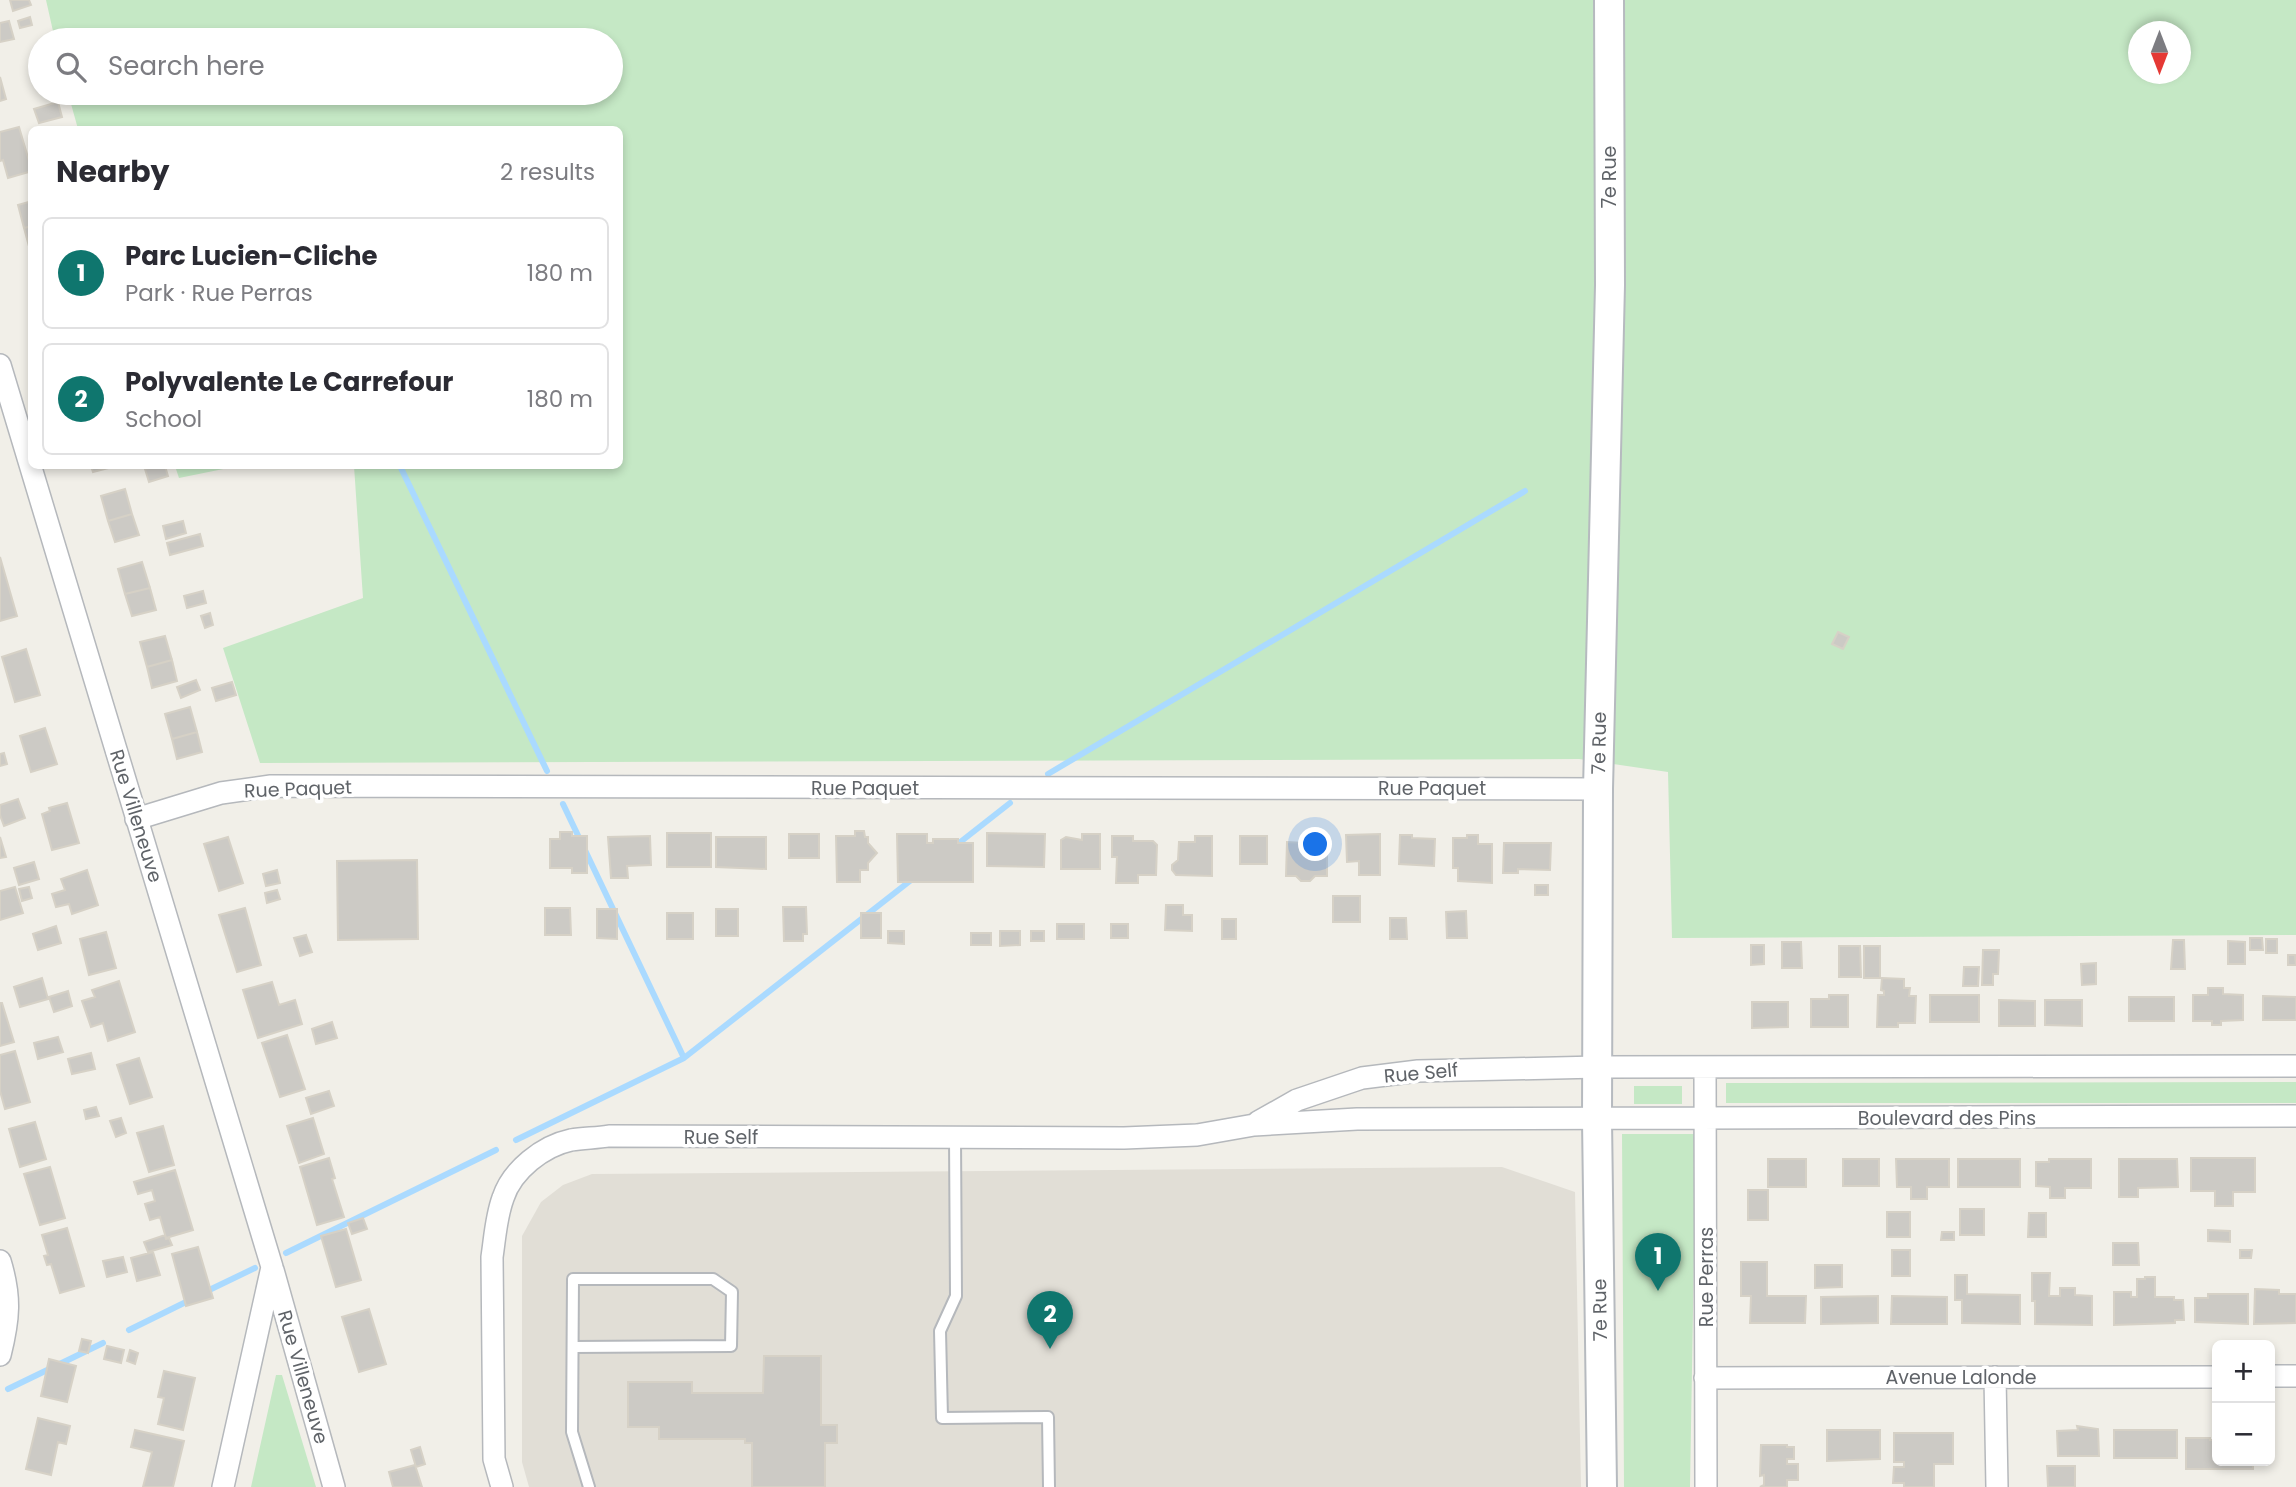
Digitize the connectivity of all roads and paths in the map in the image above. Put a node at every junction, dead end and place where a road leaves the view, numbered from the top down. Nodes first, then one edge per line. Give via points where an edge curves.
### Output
1 (1609, 0) edge
2 (0, 365) edge
3 (9, 428) edge
4 (1598, 789) junction
5 (136, 819) junction
6 (2296, 1066) edge
7 (1598, 1067) junction
8 (1705, 1067) junction
9 (2296, 1116) edge
10 (1707, 1119) junction
11 (1597, 1120) junction
12 (1254, 1125) junction
13 (956, 1137) junction
14 (0, 1261) edge
15 (272, 1267) junction
16 (573, 1347) junction
17 (0, 1355) edge
18 (2275, 1376) edge
19 (2296, 1376) edge
20 (1995, 1377) junction
21 (2212, 1377) edge
22 (1705, 1378) junction
23 (223, 1487) edge
24 (334, 1487) edge
25 (502, 1487) edge
26 (589, 1487) edge
27 (1049, 1487) edge
28 (1602, 1487) edge
29 (1706, 1487) edge
30 (1997, 1487) edge

1 - 4 street, 7e Rue via 1609,299
2 - 3 street, Rue Villeneuve
3 - 5 street, Rue Villeneuve
4 - 5 street, Rue Paquet via 271,786 221,793
4 - 7 street, 7e Rue
5 - 15 street, Rue Villeneuve
6 - 8 street
7 - 8 street
7 - 11 street, 7e Rue
7 - 12 street, Rue Self via 1418,1071 1362,1078 1297,1100
8 - 10 street, Rue Perras
9 - 10 street, Boulevard des Pins
10 - 11 street, Boulevard des Pins
10 - 22 street, Rue Perras
11 - 12 street, Rue Self via 1357,1119
11 - 28 street, 7e Rue
12 - 13 street, Rue Self via 1185,1136
13 - 25 street, Rue Self via 609,1136 569,1140 523,1166 504,1194 492,1256 494,1458
13 - 27 lane via 956,1296 940,1331 942,1418 1048,1417
14 - 17 street via 9,1318
15 - 23 street, Rue Villeneuve
15 - 24 street, Rue Villeneuve
16 - 16 lane via 731,1346 732,1292 713,1279 573,1279
16 - 26 lane via 572,1432
18 - 19 street
20 - 21 street, Avenue Lalonde
20 - 22 street, Avenue Lalonde
20 - 30 street
22 - 29 street, Rue Perras

